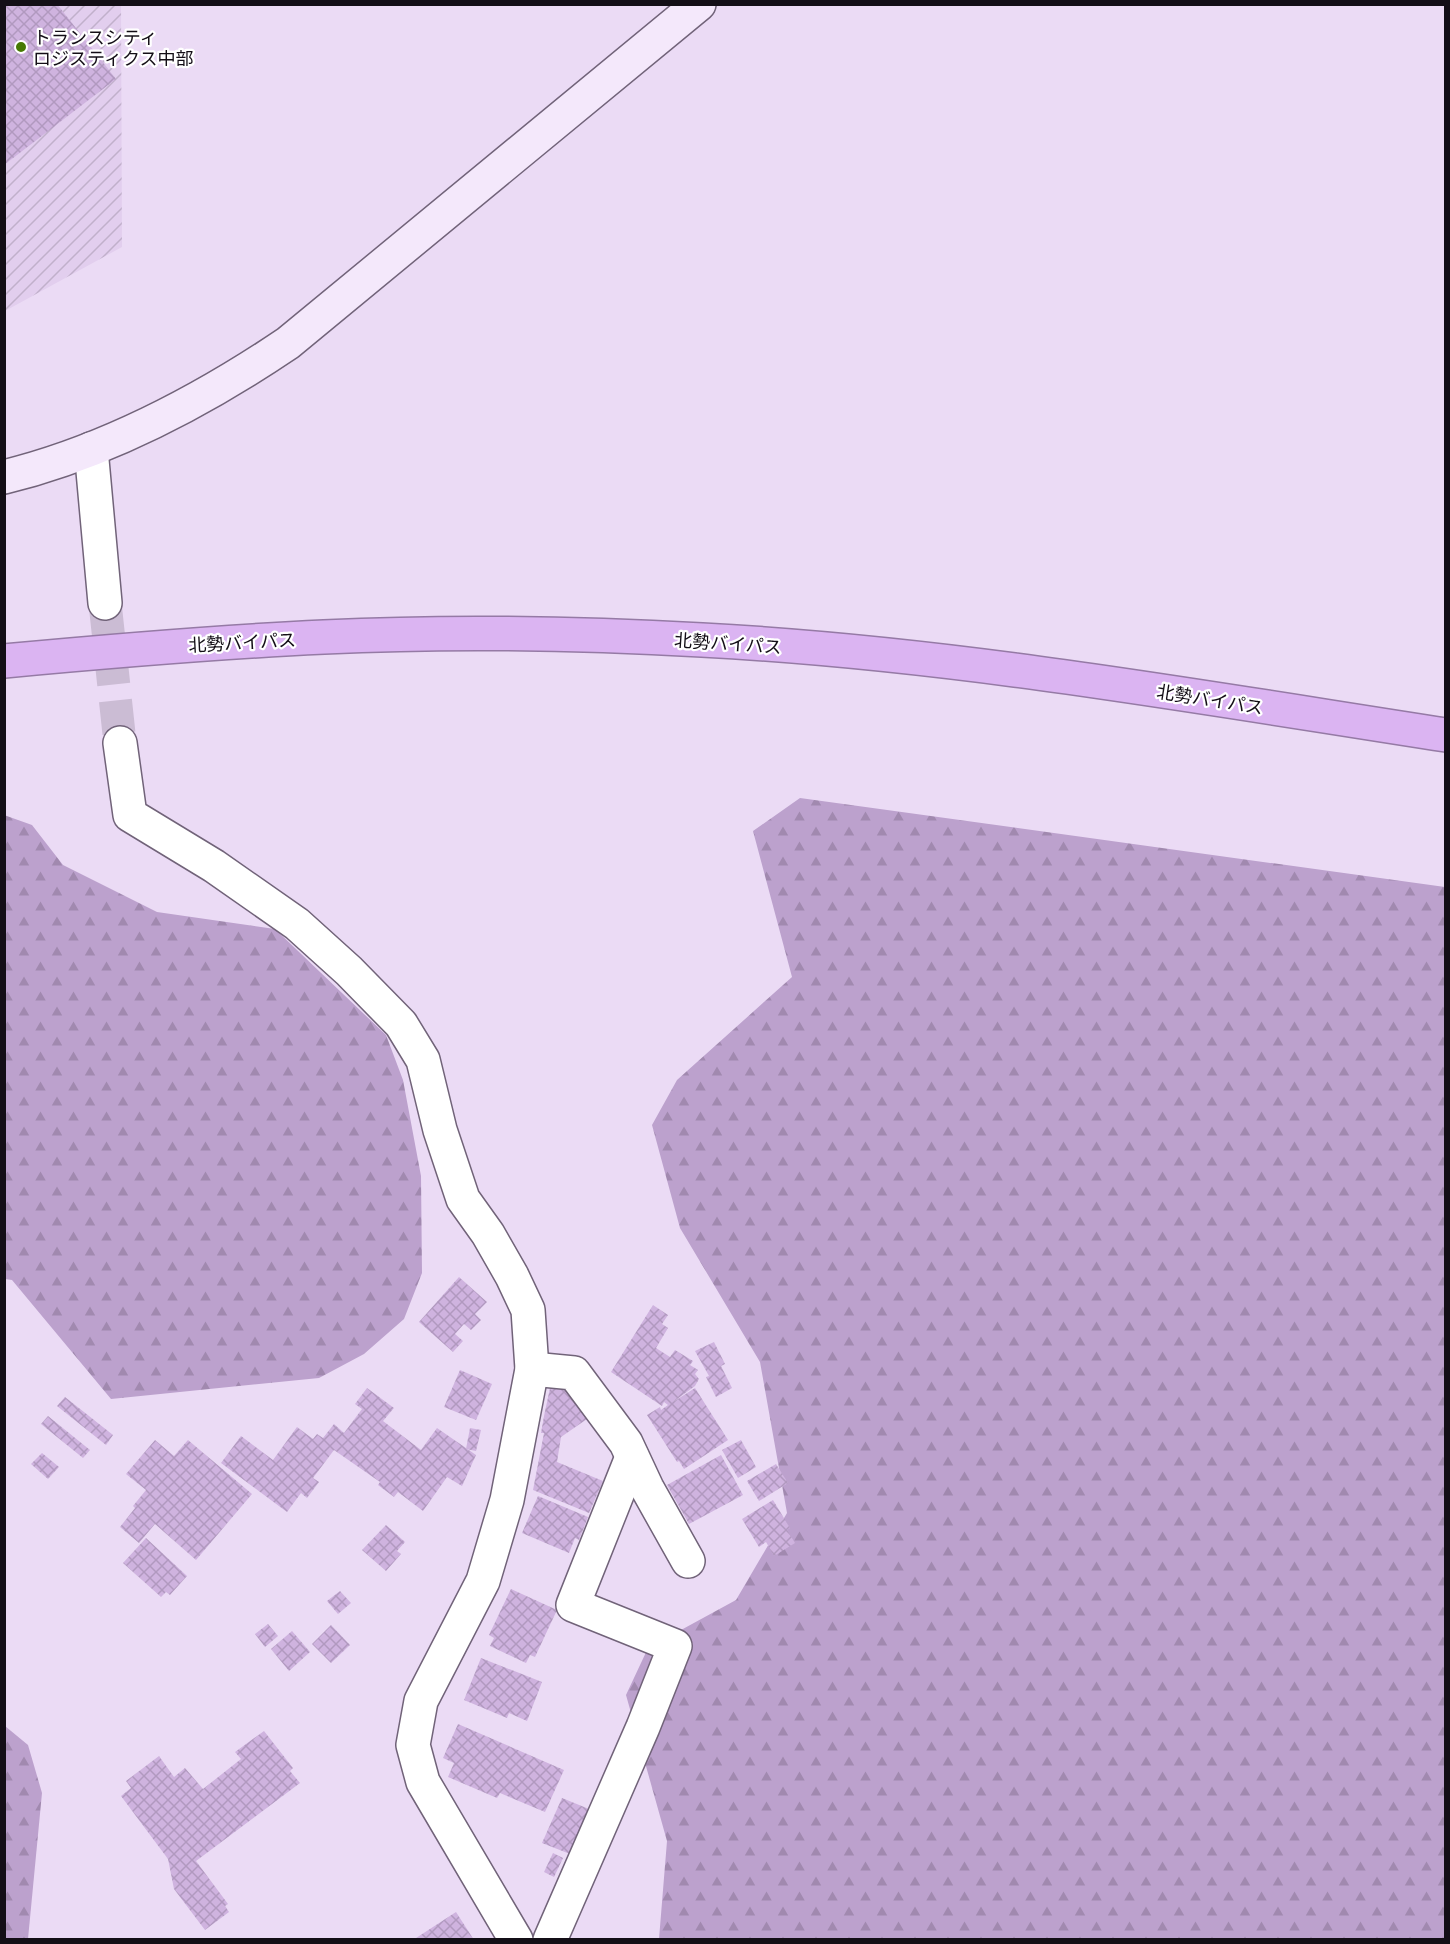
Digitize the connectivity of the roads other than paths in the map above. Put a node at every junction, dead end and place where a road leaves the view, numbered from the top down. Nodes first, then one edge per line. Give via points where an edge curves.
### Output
1 (699, 4) edge
2 (91, 449) junction
3 (4, 477) edge
4 (105, 603) tunnel mouth
5 (4, 661) edge
6 (1446, 735) edge
7 (120, 743) tunnel mouth
8 (532, 1369) junction
9 (632, 1457) junction
10 (688, 1561) dead end
11 (516, 1940) edge
12 (550, 1940) edge

1 - 2 street via 288,343 238,376
2 - 3 street
2 - 4 street
5 - 6 highway, 北勢バイパス via 142,647 327,637 517,634 704,640 904,656
7 - 8 street via 130,815 214,866 297,924 401,1024 423,1060 440,1130 463,1199 488,1234 528,1310
8 - 9 street via 574,1373 626,1443
8 - 11 street via 507,1500 483,1581 421,1701 413,1744 423,1782
9 - 10 street
9 - 12 street via 573,1605 675,1646

